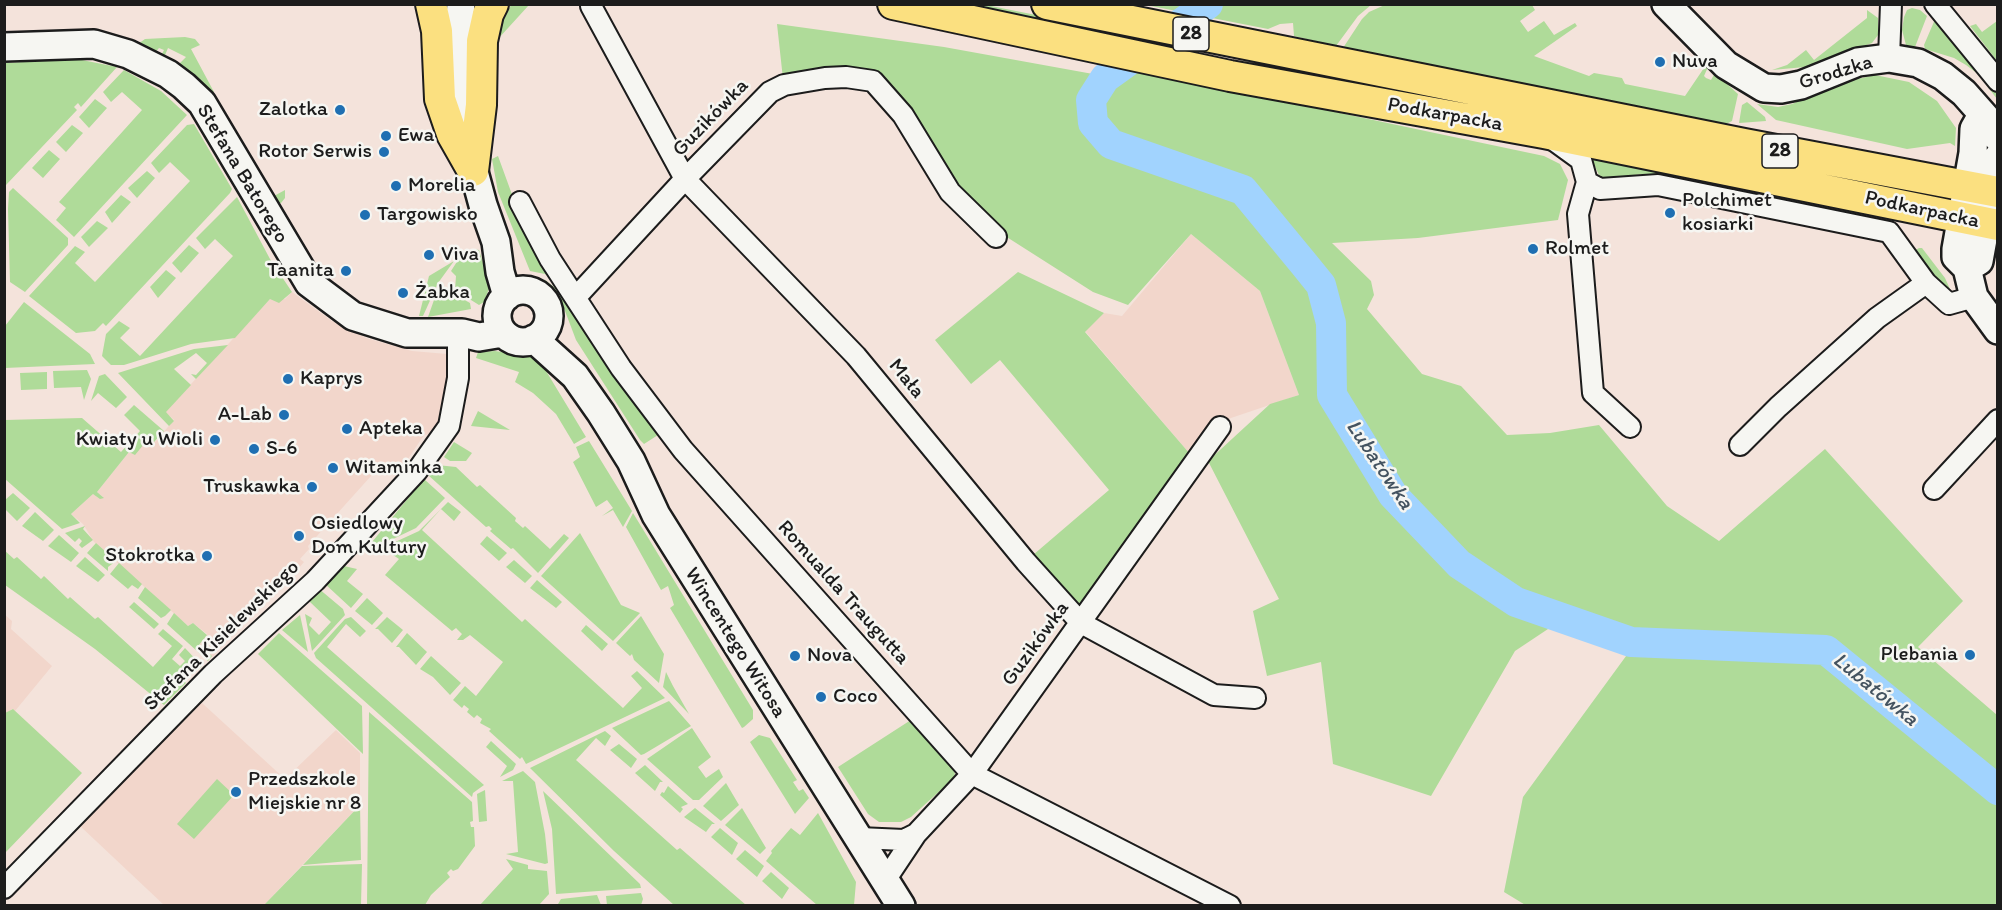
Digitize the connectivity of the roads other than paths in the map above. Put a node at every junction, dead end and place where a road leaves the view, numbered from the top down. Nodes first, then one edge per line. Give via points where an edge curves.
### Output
1 (431, 4) edge
2 (461, 4) edge
3 (494, 4) edge
4 (892, 4) edge
5 (1047, 4) edge
6 (1666, 4) edge
7 (1891, 4) edge
8 (1935, 4) edge
9 (591, 6) edge
10 (4, 47) edge
11 (1889, 58) junction
12 (1998, 81) edge
13 (1982, 115) junction
14 (1544, 133) junction
15 (1998, 138) edge
16 (1998, 157) edge
17 (473, 171) junction
18 (685, 179) junction
19 (1587, 182) junction
20 (1986, 189) edge
21 (520, 202) dead end
22 (1981, 222) edge
23 (996, 237) dead end
24 (1926, 283) junction
25 (576, 297) junction
26 (1974, 297) junction
27 (508, 308) junction
28 (1998, 330) edge
29 (541, 332) junction
30 (460, 333) junction
31 (1998, 420) edge
32 (1630, 427) dead end
33 (1220, 428) dead end
34 (1740, 446) dead end
35 (1934, 489) dead end
36 (1081, 622) junction
37 (1255, 698) dead end
38 (972, 774) junction
39 (916, 834) junction
40 (860, 838) junction
41 (4, 888) edge
42 (878, 894) edge
43 (1208, 901) edge
44 (901, 906) edge
45 (1230, 906) edge

1 - 17 main road via 437,31 440,99 452,134
2 - 17 street via 460,106
3 - 17 main road via 482,41 481,105
4 - 14 main road, Podkarpacka / 28 via 1230,76
5 - 20 main road, Podkarpacka / 28
6 - 11 street, Grodzka via 1726,64 1764,88 1801,85 1858,62
7 - 11 street
8 - 12 street
9 - 18 street, Mała
10 - 30 street, Stefana Batorego via 93,44 128,54 168,74 202,103 309,283 353,316 407,333
11 - 13 street, Grodzka via 1918,63 1943,76
13 - 15 street, Grodzka
13 - 20 street via 1974,129
14 - 19 street via 1581,160
14 - 22 main road, Podkarpacka / 28
16 - 20 street
17 - 27 street via 496,242 515,266
18 - 23 street, Guzikówka via 770,92 784,85 846,77 873,81 903,115 950,192
18 - 25 street, Guzikówka
18 - 36 street, Mała via 856,356 1026,562
19 - 24 street, Podkarpacka via 1600,189 1658,185 1889,232
19 - 32 street via 1578,214 1593,393
20 - 22 street
21 - 25 street, Romualda Traugutta via 550,259
22 - 26 street via 1956,257 1967,268
24 - 26 street, Podkarpacka via 1949,304
24 - 34 street via 1877,318 1778,406
25 - 38 street, Romualda Traugutta via 621,368 684,450
26 - 28 street
27 - 29 street via 515,340
27 - 29 street via 532,291 545,301 550,317
27 - 30 street, Stefana Batorego via 479,337
29 - 40 street, Wincentego Witosa via 631,461 680,555
30 - 41 street, Stefana Kisielewskiego via 458,378 449,426 417,471 315,581 213,674
31 - 35 street
33 - 36 street, Guzikówka
36 - 37 street, Mała via 1214,695
36 - 38 street, Guzikówka
38 - 39 street, Guzikówka
38 - 43 street, Romualda Traugutta
39 - 40 street via 897,840
39 - 42 street, Guzikówka
40 - 42 street, Wincentego Witosa
42 - 44 street, Wincentego Witosa
43 - 45 street, Romualda Traugutta

